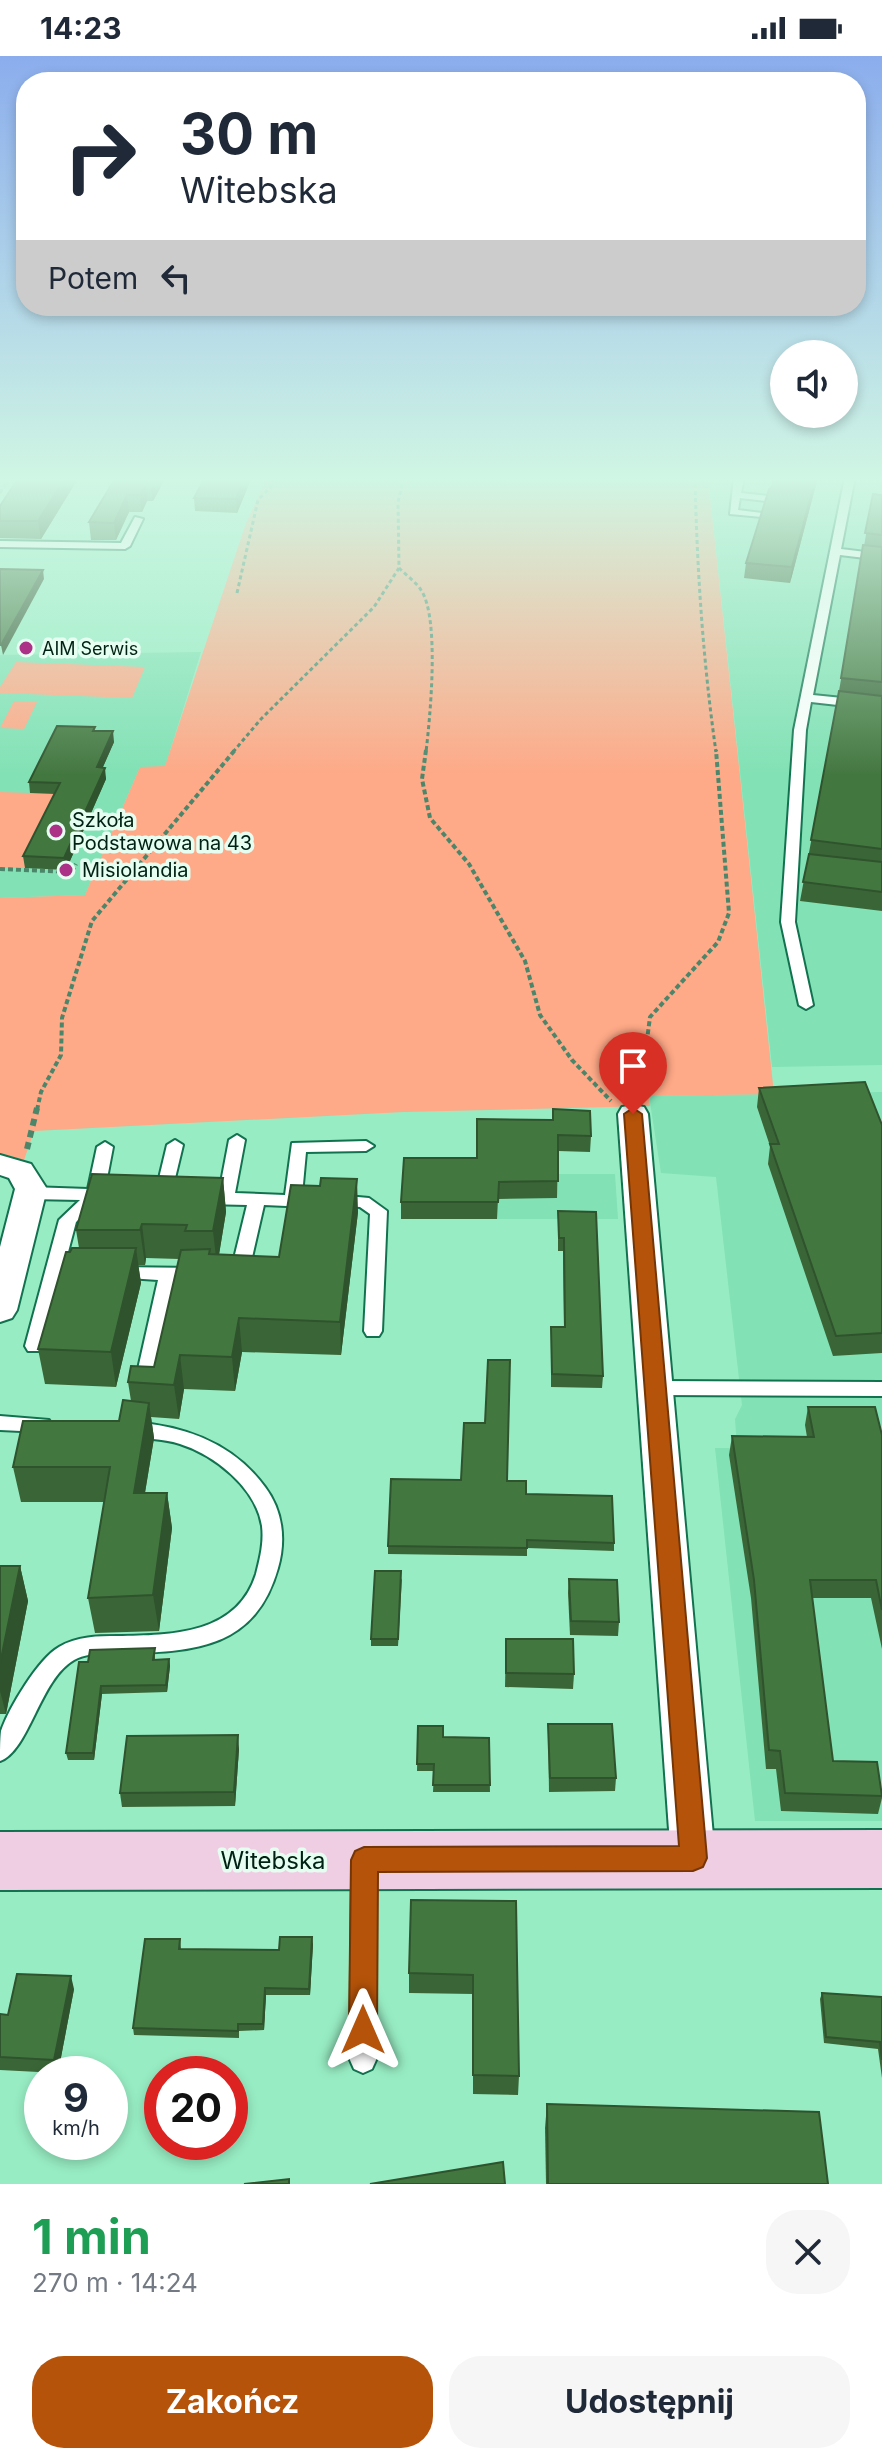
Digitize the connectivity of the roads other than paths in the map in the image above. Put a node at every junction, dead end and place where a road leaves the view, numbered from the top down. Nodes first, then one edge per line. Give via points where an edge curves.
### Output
1 (831, 576) edge
2 (807, 698) junction
3 (882, 706) edge
4 (792, 863) junction
5 (807, 865) edge
6 (806, 1005) dead end
7 (619, 1108) road end
8 (237, 1140) dead end
9 (175, 1145) dead end
10 (366, 1146) dead end
11 (105, 1147) dead end
12 (17, 1176) edge
13 (95, 1195) junction
14 (122, 1196) edge
15 (226, 1198) junction
16 (257, 1199) junction
17 (293, 1200) junction
18 (97, 1273) edge
19 (168, 1274) junction
20 (0, 1310) edge
21 (373, 1331) dead end
22 (34, 1346) dead end
23 (147, 1369) edge
24 (656, 1388) junction
25 (882, 1389) edge
26 (0, 1423) edge
27 (59, 1426) edge
28 (118, 1428) edge
29 (0, 1751) edge
30 (693, 1858) junction
31 (882, 1859) edge
32 (364, 1860) junction
33 (0, 1861) edge
34 (363, 2060) dead end

1 - 2 lane
2 - 3 lane
2 - 4 lane via 800,730
4 - 5 lane
4 - 6 lane via 788,922
7 - 24 street
8 - 15 lane
9 - 15 lane via 156,1197
10 - 17 lane via 298,1147
11 - 13 lane
12 - 13 lane
12 - 20 street
13 - 14 lane
13 - 22 lane via 68,1220 61,1273
15 - 16 lane
16 - 17 lane
16 - 19 lane via 240,1275
17 - 21 lane via 363,1202 379,1211
18 - 19 lane
19 - 23 lane
24 - 25 lane
24 - 30 street
26 - 27 lane
28 - 29 lane via 162,1430 202,1441 235,1465 261,1494 271,1519 271,1557 258,1597 240,1617 211,1634 177,1643 68,1652 46,1674
30 - 31 street, Witebska
30 - 32 street, Witebska
32 - 33 street, Witebska
32 - 34 lane

